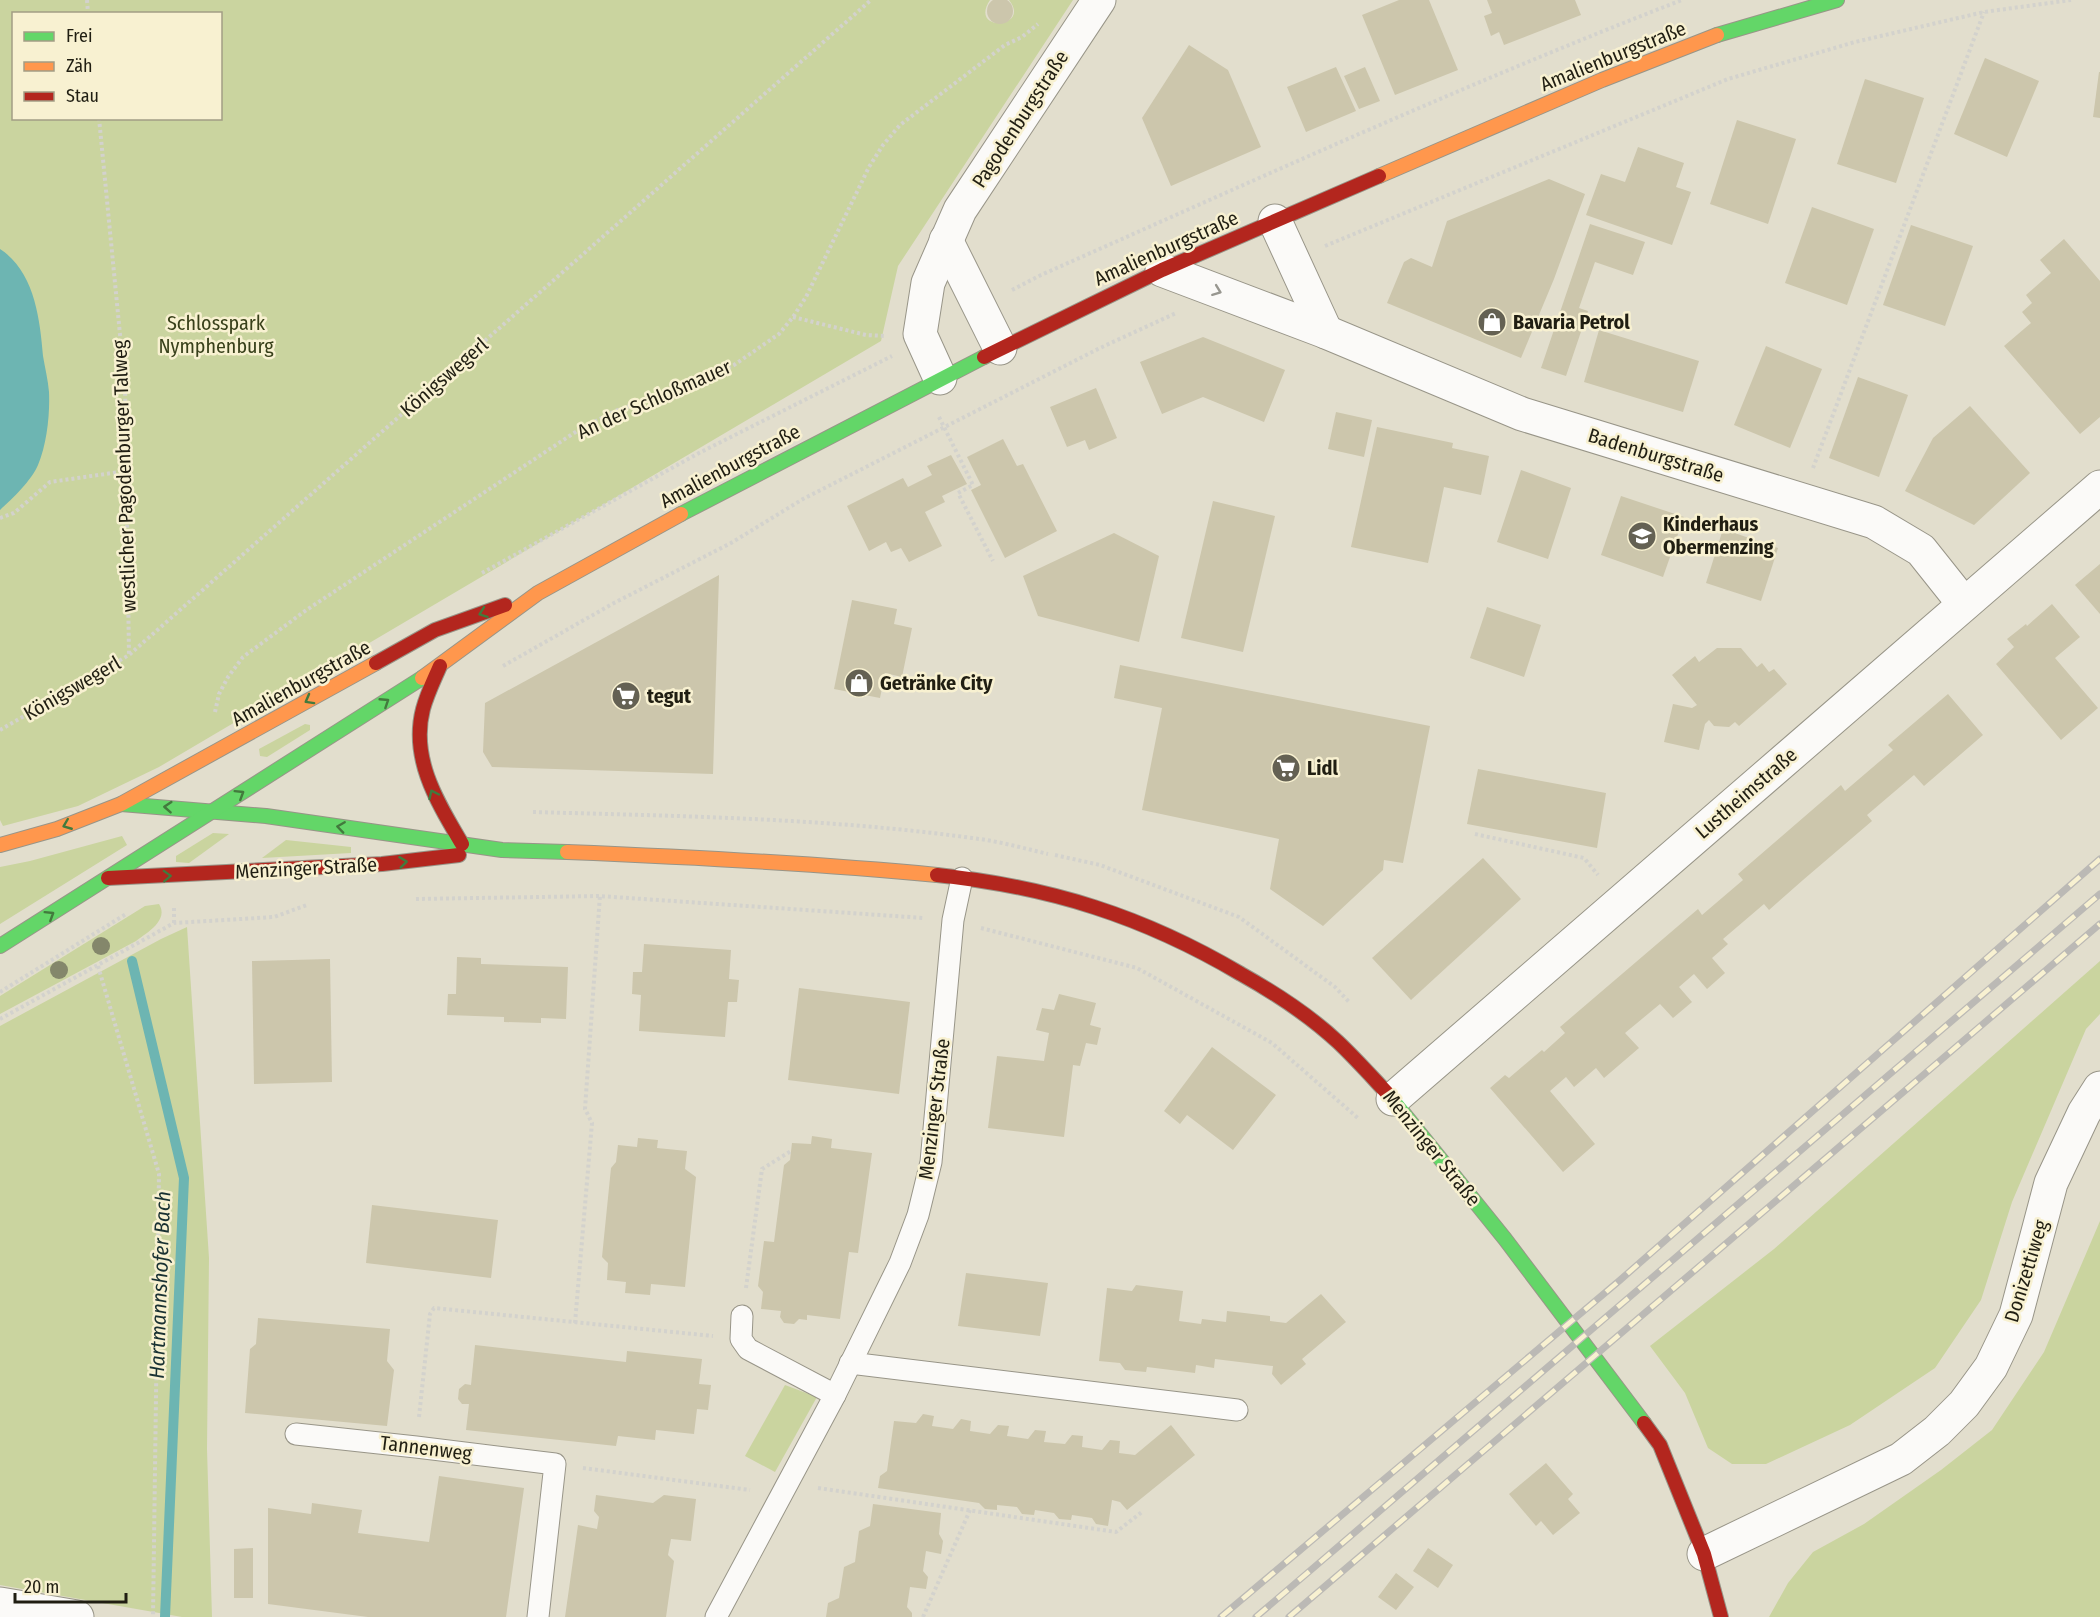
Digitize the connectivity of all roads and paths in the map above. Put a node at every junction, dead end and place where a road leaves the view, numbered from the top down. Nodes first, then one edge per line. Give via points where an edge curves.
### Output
1 (871, 0) edge
2 (1099, 0) edge
3 (1837, 0) edge
4 (2071, 0) edge
5 (1984, 12) junction
6 (1044, 19) dead end
7 (99, 120) edge
8 (1275, 221) junction
9 (946, 240) junction
10 (1293, 259) junction
11 (1162, 270) junction
12 (1221, 293) junction
13 (793, 317) junction
14 (1326, 332) junction
15 (922, 339) junction
16 (1000, 348) junction
17 (932, 383) junction
18 (945, 427) junction
19 (1812, 470) dead end
20 (126, 471) junction
21 (2100, 487) edge
22 (0, 518) edge
23 (993, 561) dead end
24 (538, 593) junction
25 (1964, 604) junction
26 (129, 655) junction
27 (440, 666) junction
28 (502, 667) dead end
29 (214, 718) dead end
30 (1, 729) edge
31 (265, 778) joint
32 (121, 804) junction
33 (214, 810) junction
34 (523, 812) dead end
35 (1474, 834) dead end
36 (974, 838) dead end
37 (462, 844) junction
38 (0, 845) edge
39 (502, 850) junction
40 (601, 855) junction
41 (108, 878) junction
42 (962, 878) junction
43 (1603, 881) dead end
44 (600, 896) junction
45 (414, 899) dead end
46 (312, 903) dead end
47 (127, 913) dead end
48 (953, 920) junction
49 (0, 946) edge
50 (98, 966) junction
51 (0, 992) edge
52 (0, 1019) edge
53 (2100, 1088) edge
54 (1393, 1099) junction
55 (1366, 1126) dead end
56 (791, 1151) dead end
57 (742, 1316) joint
58 (575, 1323) junction
59 (741, 1339) junction
60 (850, 1363) junction
61 (835, 1395) junction
62 (1237, 1410) dead end
63 (296, 1434) dead end
64 (416, 1447) junction
65 (555, 1464) junction
66 (784, 1489) junction
67 (970, 1510) junction
68 (1142, 1512) dead end
69 (1704, 1554) junction
70 (0, 1604) edge
71 (76, 1617) edge
72 (153, 1617) edge
73 (538, 1617) edge
74 (716, 1617) edge
75 (923, 1617) edge
76 (1722, 1617) edge

1 - 26 path, Königswegerl
2 - 9 street, Pagodenburgstraße via 960,210
3 - 8 main road, Amalienburgstraße via 1717,35
4 - 5 path
5 - 10 path via 1855,42 1728,79
5 - 19 path
6 - 13 path, An der Schloßmauer via 900,125 883,145
7 - 20 path, westlicher Pagodenburger Talweg via 125,386
8 - 10 street
8 - 11 main road, Amalienburgstraße
9 - 15 street, Pagodenburgstraße via 928,283 920,327
9 - 16 street
10 - 14 street
11 -> 12 street, Badenburgstraße
11 - 16 main road, Amalienburgstraße
12 - 14 street, Badenburgstraße
12 - 18 path via 1100,348
13 - 15 path via 866,335
13 - 29 path, An der Schloßmauer via 779,334 735,365 679,390 615,411 577,431 305,611 243,657 219,694
14 - 25 street, Badenburgstraße via 1522,414 1874,522 1921,550
15 - 17 street, Pagodenburgstraße
16 - 17 main road, Amalienburgstraße
17 - 18 path
17 - 24 main road, Amalienburgstraße via 706,500
18 - 23 path via 973,485 958,493
18 - 28 path via 803,499 731,543
20 - 22 path via 50,482 14,513
20 - 26 path, westlicher Pagodenburger Talweg
21 - 25 street, Lustheimstraße
24 - 27 main road, Amalienburgstraße
24 -> 32 main road, Amalienburgstraße via 435,630
25 - 54 street, Lustheimstraße
26 - 30 path, Königswegerl
31 -> 27 main road, Amalienburgstraße
37 -> 27 main road via 430,789 419,740 422,713
33 -> 31 main road, Menzinger Straße
33 -> 32 main road, Menzinger Straße
32 -> 38 main road, Menzinger Straße via 57,829
37 -> 33 main road, Menzinger Straße
33 - 41 main road, Menzinger Straße
34 - 36 path via 741,819
35 - 43 path via 1584,858
37 - 39 main road, Menzinger Straße
39 - 40 main road, Menzinger Straße
41 -> 39 main road, Menzinger Straße via 382,864
40 - 42 main road, Menzinger Straße via 824,864
40 - 44 path
49 -> 41 main road, Menzinger Straße
42 - 48 lane, Menzinger Straße
42 - 54 main road, Menzinger Straße via 1088,904 1206,953 1274,993 1337,1041
44 - 45 path
44 - 48 path
44 - 58 path via 585,1109 592,1123
46 - 50 path via 274,917 174,923
47 - 51 path
48 - 55 path via 1137,968 1272,1043
48 - 60 lane, Menzinger Straße via 931,1162 918,1215 900,1263
50 - 52 path
50 - 72 path via 159,1174
53 - 69 street, Donizettiweg via 2051,1183 2016,1315 1990,1367 1964,1404 1901,1459
54 - 69 main road, Menzinger Straße via 1498,1230 1660,1445
56 - 57 path via 762,1169
57 - 59 lane
58 - 59 path
58 - 64 path via 434,1308 430,1314
59 - 61 lane via 748,1349
60 - 61 lane, Menzinger Straße
60 - 62 lane
61 - 66 lane
63 - 64 lane, Tannenweg
64 - 65 lane, Tannenweg
65 - 66 path
65 - 73 lane
66 - 67 path
66 - 74 lane
67 - 68 path via 1116,1532
67 - 75 path
69 - 76 main road, Menzinger Straße
70 - 71 street

